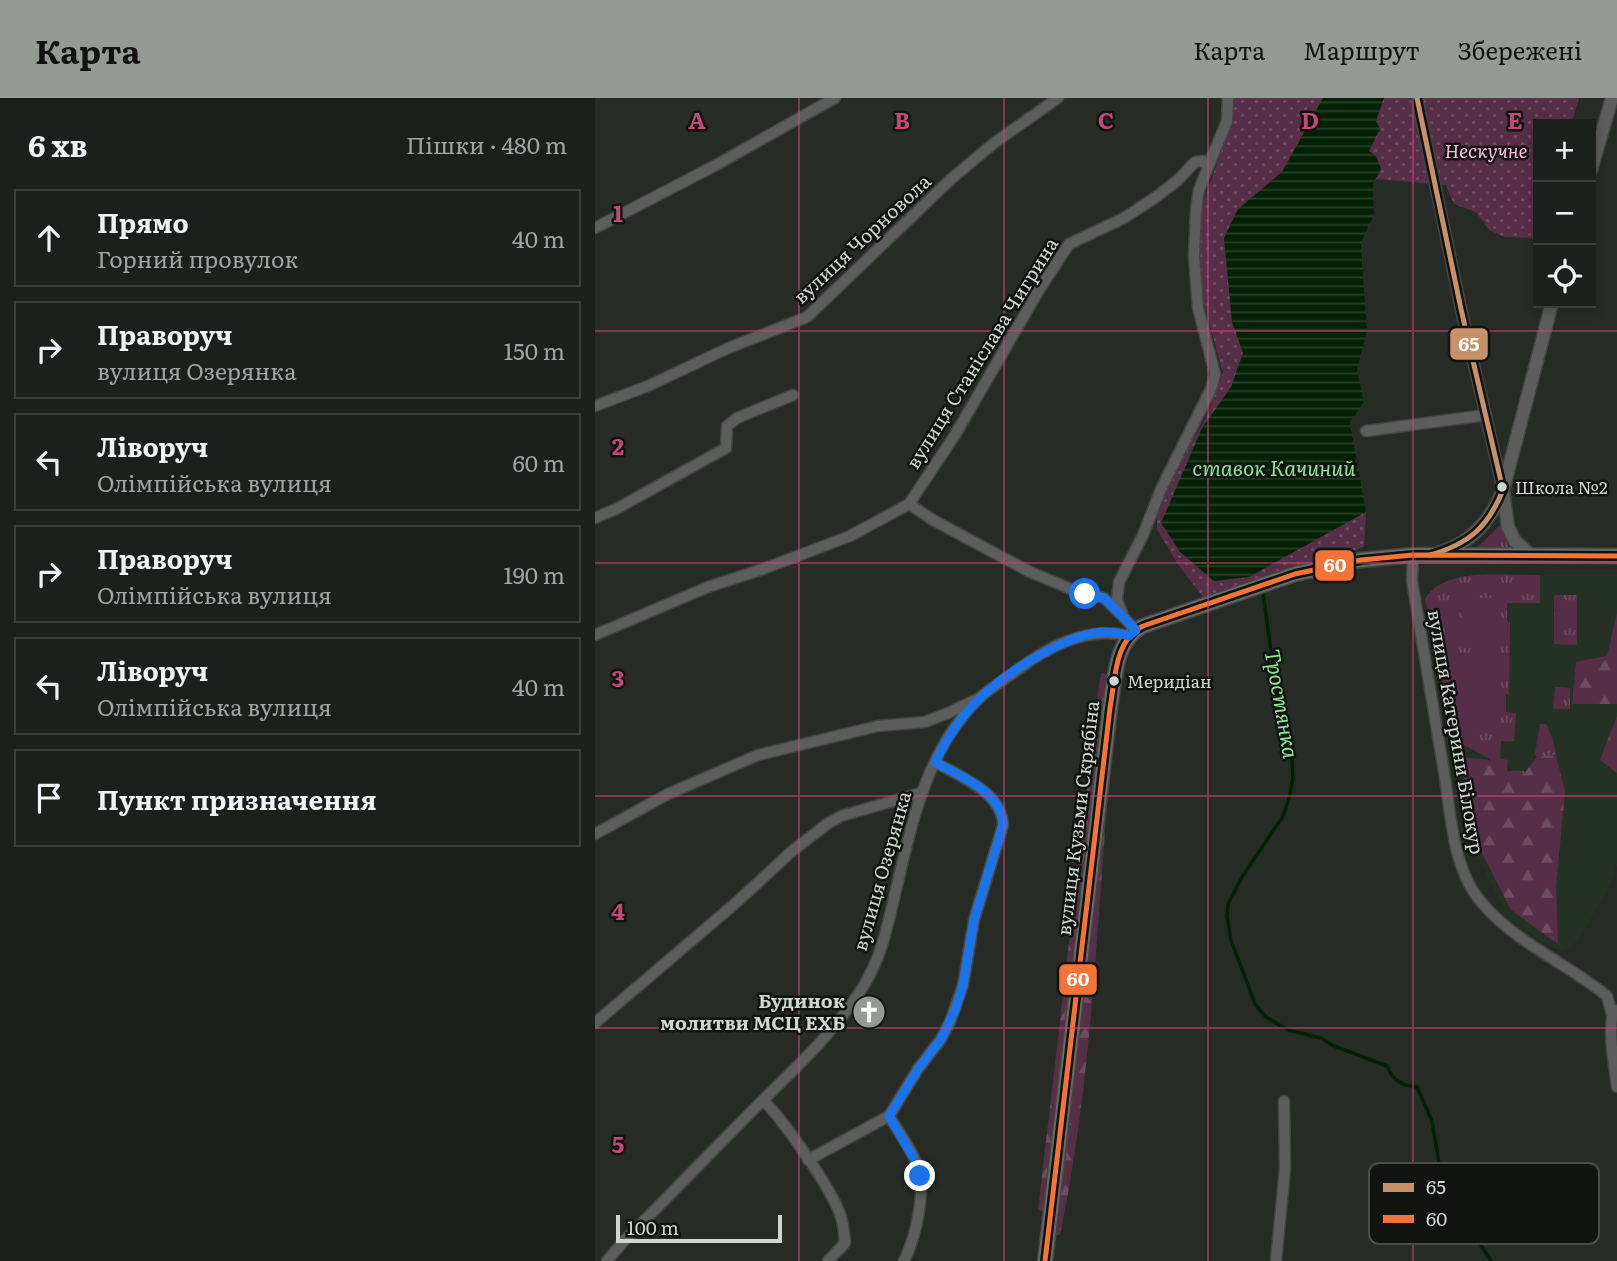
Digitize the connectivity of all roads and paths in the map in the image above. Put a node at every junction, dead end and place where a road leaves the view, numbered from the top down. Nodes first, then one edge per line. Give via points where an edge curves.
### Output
1 (835, 98) edge
2 (1058, 98) edge
3 (1228, 98) edge
4 (1417, 98) edge
5 (1612, 98) edge
6 (1596, 153) edge
7 (1209, 167) junction
8 (595, 228) edge
9 (1551, 308) edge
10 (793, 395) dead end
11 (595, 406) edge
12 (1486, 415) junction
13 (1366, 431) dead end
14 (1503, 490) junction
15 (909, 504) junction
16 (595, 518) edge
17 (1413, 555) junction
18 (1430, 555) junction
19 (1532, 556) junction
20 (1617, 556) edge
21 (1124, 618) junction
22 (1133, 633) junction
23 (595, 635) edge
24 (982, 696) junction
25 (935, 762) junction
26 (921, 793) junction
27 (595, 834) edge
28 (1614, 1011) edge
29 (595, 1023) edge
30 (1617, 1087) edge
31 (764, 1100) junction
32 (1284, 1101) dead end
33 (889, 1116) junction
34 (808, 1160) junction
35 (607, 1261) edge
36 (828, 1261) edge
37 (904, 1261) edge
38 (1045, 1261) edge
39 (1276, 1261) edge

1 - 8 street
2 - 11 street, вулиця Чорновола via 950,180 807,317
3 - 7 street via 1227,121
4 - 12 street
5 - 6 street
7 - 15 street, вулиця Станіслава Чигрина via 1203,161 1195,162 1178,180 1124,218 1069,244
7 - 21 street via 1199,190 1194,256 1198,308 1215,374 1119,582 1117,599
9 - 14 street
10 - 16 street via 737,418 727,426 726,448
12 - 13 street
12 - 14 street
14 - 18 street via 1480,530 1460,545
14 - 19 street via 1508,527 1515,541
15 - 21 street via 1030,572 1104,598
15 - 23 street, вулиця Станіслава Чигрина via 850,536 708,587
17 - 18 main road
17 - 22 main road via 1295,574
17 - 28 street, вулиця Катерини Білокур via 1412,581 1465,876 1493,914 1535,949 1607,996
18 - 19 main road
19 - 20 main road
21 - 22 street
22 - 24 street, вулиця Озерянка via 1090,634 1072,640 1035,658
22 - 38 main road, вулиця Кузьми Скрябіна via 1118,661 1110,708
24 - 25 street, вулиця Озерянка via 946,740
24 - 27 street via 925,722 857,730 758,755 668,794
25 - 26 street, вулиця Озерянка
25 - 33 street via 993,799 1003,825 974,920 956,1008 941,1039
26 - 29 street via 827,824
26 - 31 street, вулиця Озерянка via 881,951 865,984
28 - 30 street
31 - 34 street
31 - 35 street, вулиця Озерянка
32 - 39 street via 1285,1170
33 - 34 street
33 - 37 street via 920,1176 916,1225
34 - 36 street via 842,1219 845,1243

